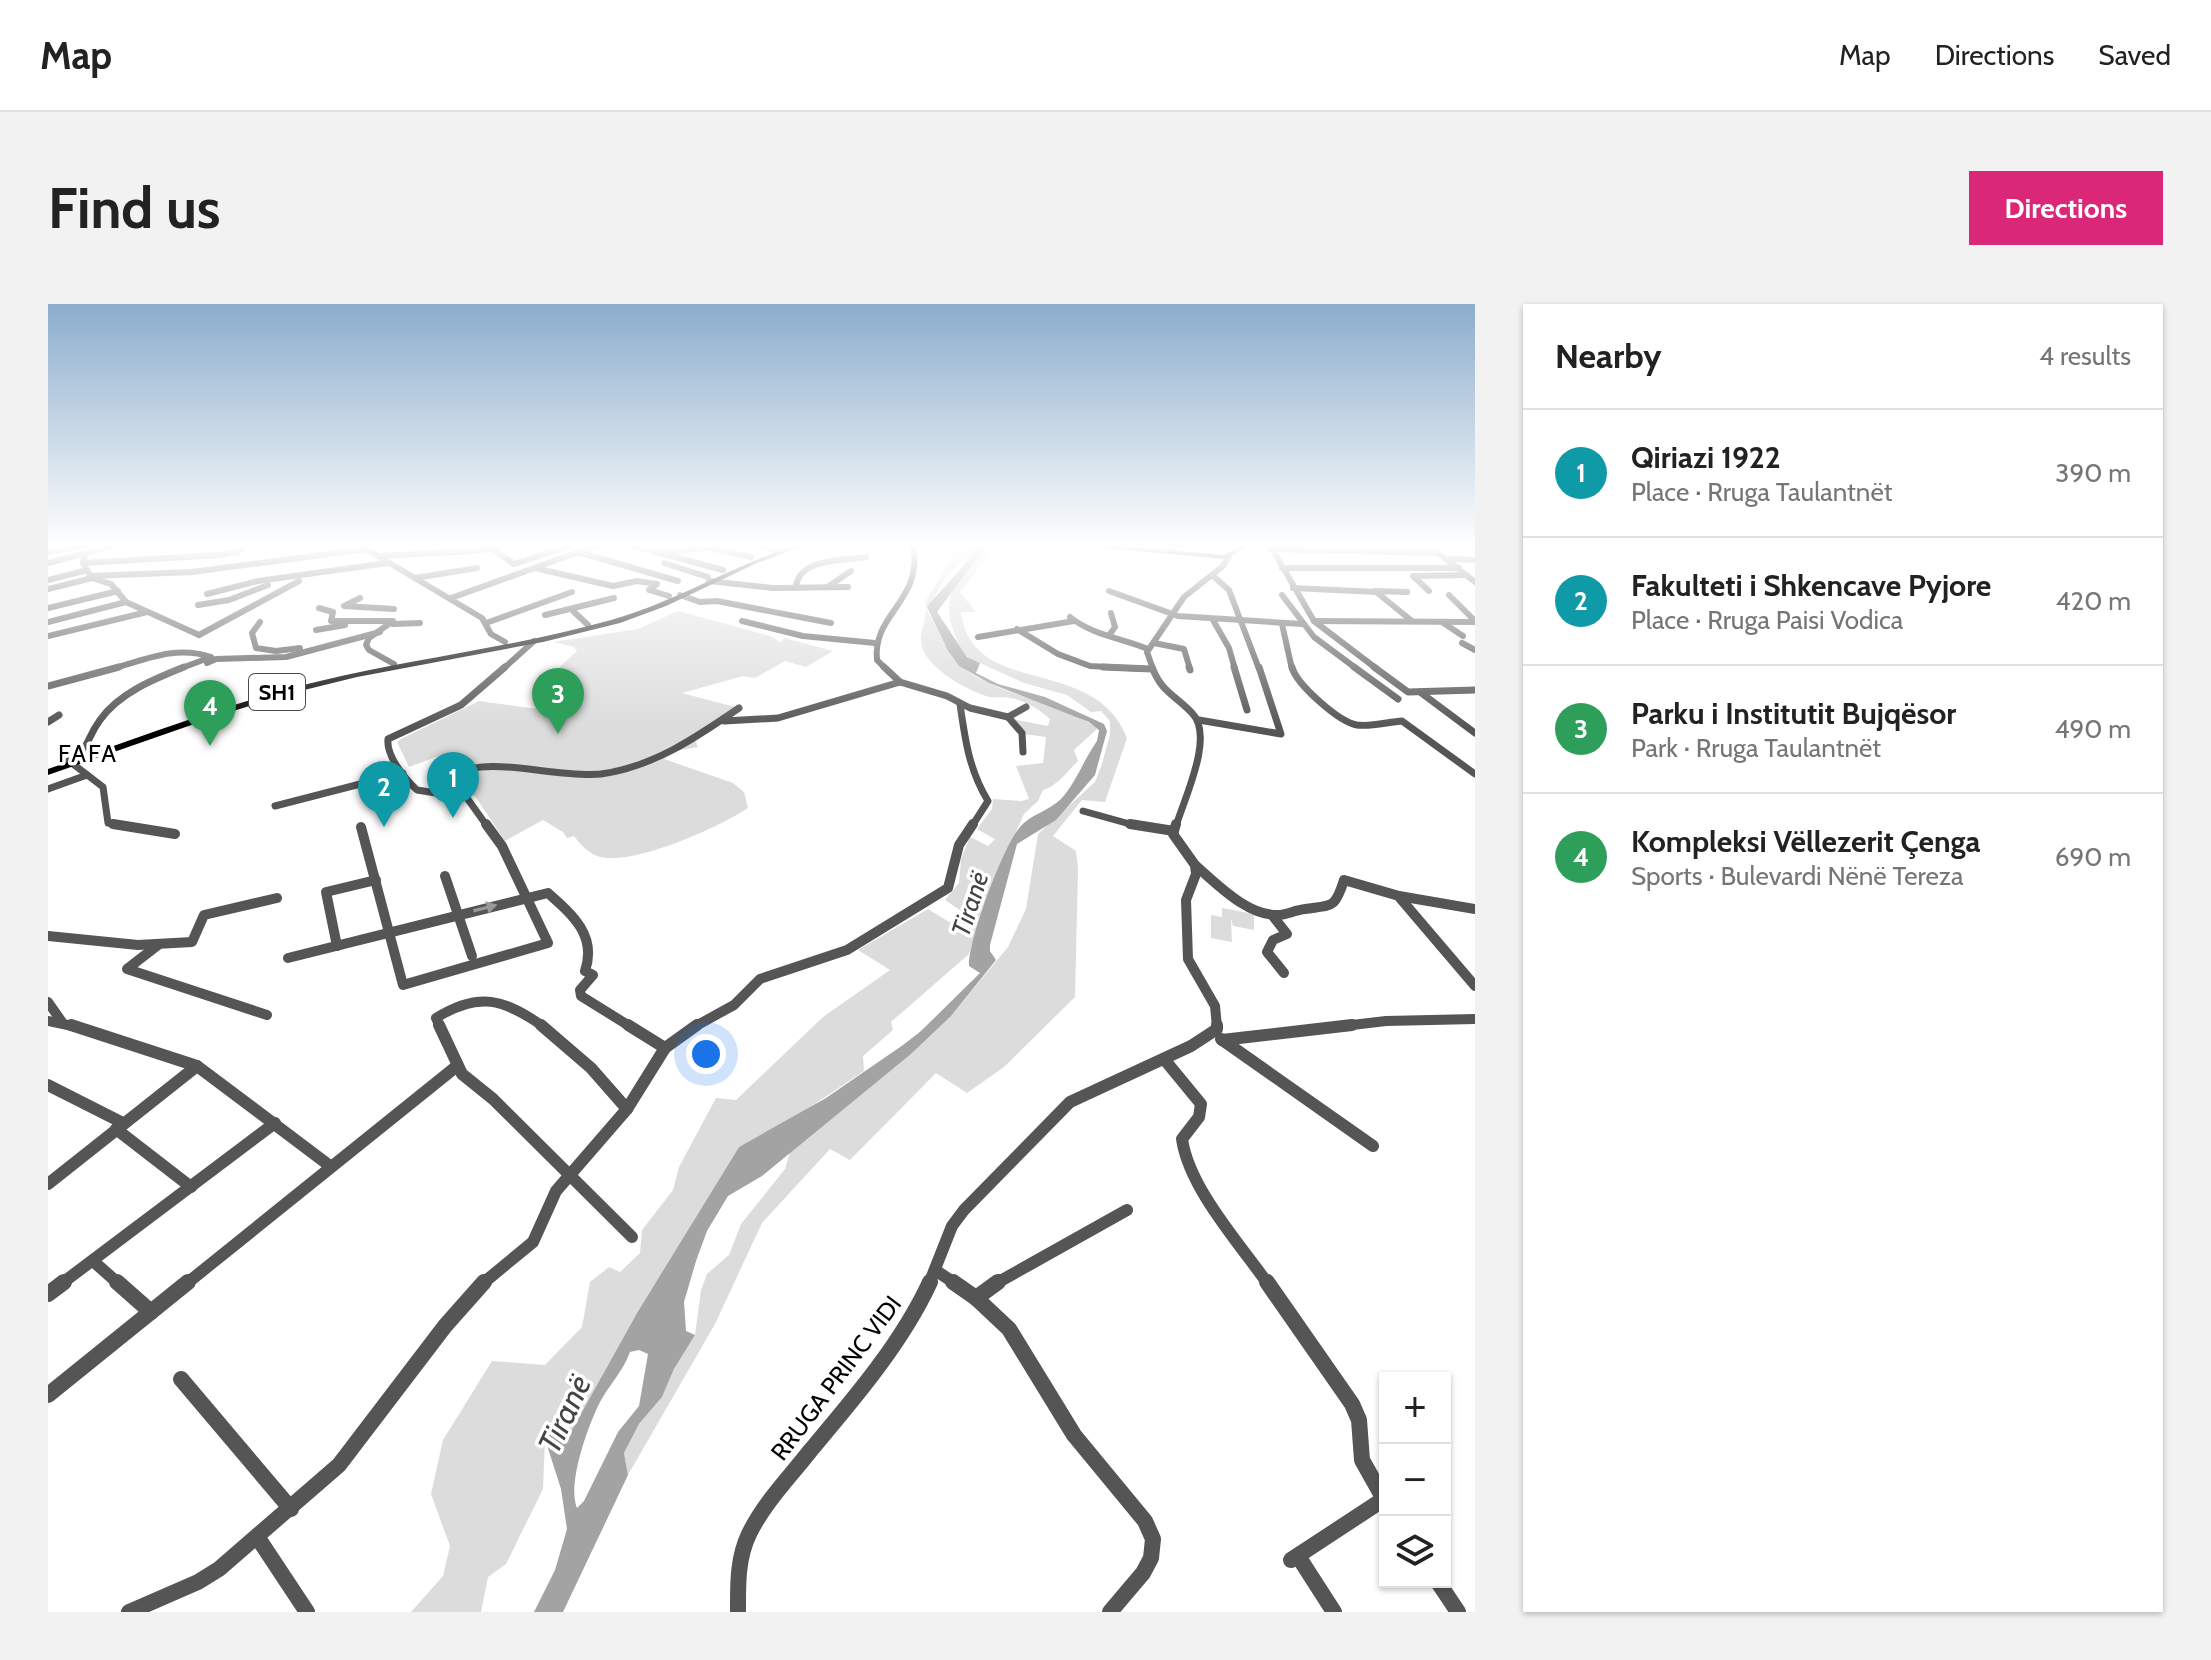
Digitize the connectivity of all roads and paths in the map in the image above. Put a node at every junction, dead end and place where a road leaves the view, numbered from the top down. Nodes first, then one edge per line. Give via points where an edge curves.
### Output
1 (110, 606) edge
2 (135, 606) edge
3 (250, 606) edge
4 (345, 606) edge
5 (383, 606) edge
6 (462, 606) edge
7 (533, 606) edge
8 (586, 606) edge
9 (646, 606) edge
10 (651, 606) edge
11 (743, 606) edge
12 (897, 606) edge
13 (1149, 606) edge
14 (1178, 606) edge
15 (1235, 606) edge
16 (1290, 606) edge
17 (1304, 606) edge
18 (1394, 606) edge
19 (1460, 606) edge
20 (319, 608) dead end
21 (380, 608) junction
22 (394, 609) dead end
23 (572, 610) junction
24 (149, 612) junction
25 (1111, 613) dead end
26 (545, 615) dead end
27 (1173, 615) junction
28 (370, 620) junction
29 (1213, 620) junction
30 (353, 621) junction
31 (742, 621) dead end
32 (1241, 621) junction
33 (1314, 621) junction
34 (1412, 621) junction
35 (48, 622) edge
36 (260, 622) dead end
37 (1441, 622) junction
38 (1475, 622) edge
39 (420, 623) dead end
40 (486, 623) junction
41 (831, 623) dead end
42 (393, 624) junction
43 (1282, 624) junction
44 (1302, 624) junction
45 (588, 625) junction
46 (1017, 629) junction
47 (316, 630) dead end
48 (380, 632) junction
49 (1110, 634) junction
50 (199, 635) junction
51 (48, 636) edge
52 (978, 637) dead end
53 (532, 639) junction
54 (328, 643) junction
55 (508, 643) junction
56 (875, 643) junction
57 (1151, 646) junction
58 (192, 648) junction
59 (1475, 650) edge
60 (216, 659) junction
61 (394, 664) junction
62 (1152, 669) junction
63 (1190, 670) dead end
64 (900, 682) junction
65 (48, 684) edge
66 (1475, 690) edge
67 (1420, 692) junction
68 (1398, 699) dead end
69 (964, 707) junction
70 (1026, 707) dead end
71 (739, 708) dead end
72 (48, 710) edge
73 (1247, 710) dead end
74 (1008, 717) junction
75 (1199, 720) junction
76 (718, 721) junction
77 (48, 722) edge
78 (1475, 733) edge
79 (92, 749) junction
80 (1023, 752) dead end
81 (69, 763) junction
82 (48, 770) edge
83 (403, 773) junction
84 (1475, 774) edge
85 (87, 775) junction
86 (443, 788) junction
87 (48, 789) edge
88 (275, 806) dead end
89 (1083, 811) dead end
90 (361, 827) dead end
91 (1174, 831) junction
92 (175, 834) dead end
93 (1195, 865) junction
94 (445, 876) dead end
95 (376, 880) junction
96 (1399, 896) junction
97 (277, 898) dead end
98 (526, 898) junction
99 (1475, 909) edge
100 (458, 915) junction
101 (1272, 915) junction
102 (390, 933) junction
103 (48, 936) edge
104 (158, 945) junction
105 (337, 946) junction
106 (472, 956) dead end
107 (288, 958) dead end
108 (1284, 973) dead end
109 (1475, 986) edge
110 (48, 1002) edge
111 (267, 1015) dead end
112 (1475, 1019) edge
113 (48, 1021) edge
114 (62, 1022) junction
115 (1218, 1036) junction
116 (665, 1048) junction
117 (1164, 1059) junction
118 (197, 1066) junction
119 (457, 1066) junction
120 (48, 1085) edge
121 (627, 1109) junction
122 (275, 1123) junction
123 (120, 1126) junction
124 (1373, 1146) dead end
125 (330, 1166) junction
126 (568, 1176) junction
127 (48, 1183) edge
128 (191, 1187) junction
129 (1127, 1210) dead end
130 (632, 1237) dead end
131 (93, 1261) junction
132 (935, 1270) junction
133 (48, 1294) edge
134 (976, 1298) junction
135 (151, 1312) junction
136 (181, 1379) dead end
137 (48, 1395) edge
138 (1379, 1490) edge
139 (1379, 1504) edge
140 (291, 1509) junction
141 (258, 1538) junction
142 (1442, 1588) edge
143 (129, 1612) edge
144 (307, 1612) edge
145 (738, 1612) edge
146 (1110, 1612) edge
147 (1334, 1612) edge
148 (1458, 1612) edge

1 - 35 street
2 - 24 street
3 - 50 street
4 - 21 street
5 - 21 street
6 - 40 street
7 - 40 street
8 - 23 street
9 - 45 main road, SH1
10 - 53 main road, SH1 via 621,620
11 - 41 street
12 - 56 street
13 - 27 street
14 - 27 street
15 - 32 street
16 - 44 street
17 - 33 street
18 - 34 street
19 - 38 street
20 - 30 street via 333,612 331,621
21 - 22 street
21 - 28 street
23 - 26 street
23 - 45 street
24 - 50 street
24 - 51 street
25 - 49 street via 1115,627
27 - 29 street
27 - 57 street
28 - 30 street
28 - 42 street
29 - 32 street
29 - 73 street via 1229,648
30 - 47 street
31 - 56 street via 803,636
32 - 43 street
32 - 75 street via 1281,734
33 - 34 street
33 - 67 street via 1408,692
34 - 37 street
36 - 54 street via 252,633 256,648
37 - 38 street
37 - 59 street
39 - 42 street
40 - 55 street via 491,634
42 - 48 street
43 - 44 street
43 - 84 street via 1294,675 1344,720 1357,725 1402,721
44 - 68 street
45 - 53 main road, SH1
46 - 49 street via 1072,618 1086,630
46 - 52 street
46 - 62 street via 1090,666
48 - 54 street
48 - 61 street via 369,638 367,648
49 - 57 street
50 - 58 street
53 - 55 main road, SH1
53 - 83 street via 461,705 388,739
54 - 60 street via 276,659
55 - 61 main road, SH1
55 - 81 main road, SH1 via 292,691
56 - 64 street via 877,660
57 - 62 street via 1147,655
57 - 63 street via 1184,649
58 - 60 street via 217,655
58 - 65 street
58 - 79 street via 211,657 123,696 99,721
60 - 79 street via 132,694 104,722
61 - 79 main road, SH1 via 263,696
62 - 75 street via 1160,687
64 - 69 street via 947,696
64 - 76 street via 772,720
66 - 67 street
67 - 78 street
69 - 74 street
69 - 116 street via 966,751 988,801 959,845 948,888 847,950 760,979 734,1005
70 - 74 street
71 - 76 street
72 - 77 street via 59,715
74 - 80 street via 1022,733
75 - 91 street via 1201,748
76 - 86 street via 669,753 629,769 579,775 479,767
79 - 81 main road, SH1
81 - 82 main road, SH1
81 - 85 street
83 - 86 street via 412,788 426,793
83 - 88 street
85 - 87 street
85 - 92 street via 103,787 108,823
86 - 98 street via 467,798 502,846
89 - 91 street
90 - 95 street
91 - 93 street
93 - 101 street via 1234,898
93 - 115 street via 1186,900 1188,959 1218,1016
94 - 100 street
95 - 102 street
95 - 105 street via 326,892
96 - 99 street
96 - 101 street via 1344,880 1330,907
96 - 109 street
97 - 104 street via 204,915 192,942
100 -> 98 street
98 - 102 street via 546,946 408,986 403,985
98 - 116 street via 548,893 582,924 589,960 585,971 593,975 581,996
100 - 102 street
100 - 106 street
101 - 108 street via 1287,934 1273,940 1267,952
102 - 105 street
103 - 104 street
104 - 111 street via 127,969
105 - 107 street
110 - 114 street
112 - 115 street
113 - 114 street
114 - 118 street
115 - 117 street, RRUGA PRINC VIDI
115 - 124 street
116 - 121 street
117 - 132 street, RRUGA PRINC VIDI via 1084,1093 1059,1111 958,1217
117 - 138 street via 1201,1104 1199,1117 1182,1139 1185,1159 1352,1404 1359,1420 1362,1460
118 - 122 street
118 - 123 street
119 - 121 street via 438,1015 473,1002 500,1005 526,1014 566,1043
119 - 125 street
119 - 126 street
120 - 123 street
121 - 126 street
122 - 125 street
122 - 128 street
123 - 127 street
123 - 128 street
125 - 135 street
126 - 130 street
126 - 140 street via 533,1242 483,1283 339,1465
128 - 131 street
129 - 134 street
131 - 133 street
131 - 135 street
132 - 134 street
132 - 145 street, RRUGA PRINC VIDI via 906,1325 748,1536 738,1571
134 - 146 street via 1009,1329 1074,1435 1132,1503 1153,1539 1143,1573
135 - 137 street
136 - 140 street
139 - 147 street via 1295,1558
140 - 141 street
141 - 143 street via 198,1582
141 - 144 street
142 - 148 street

